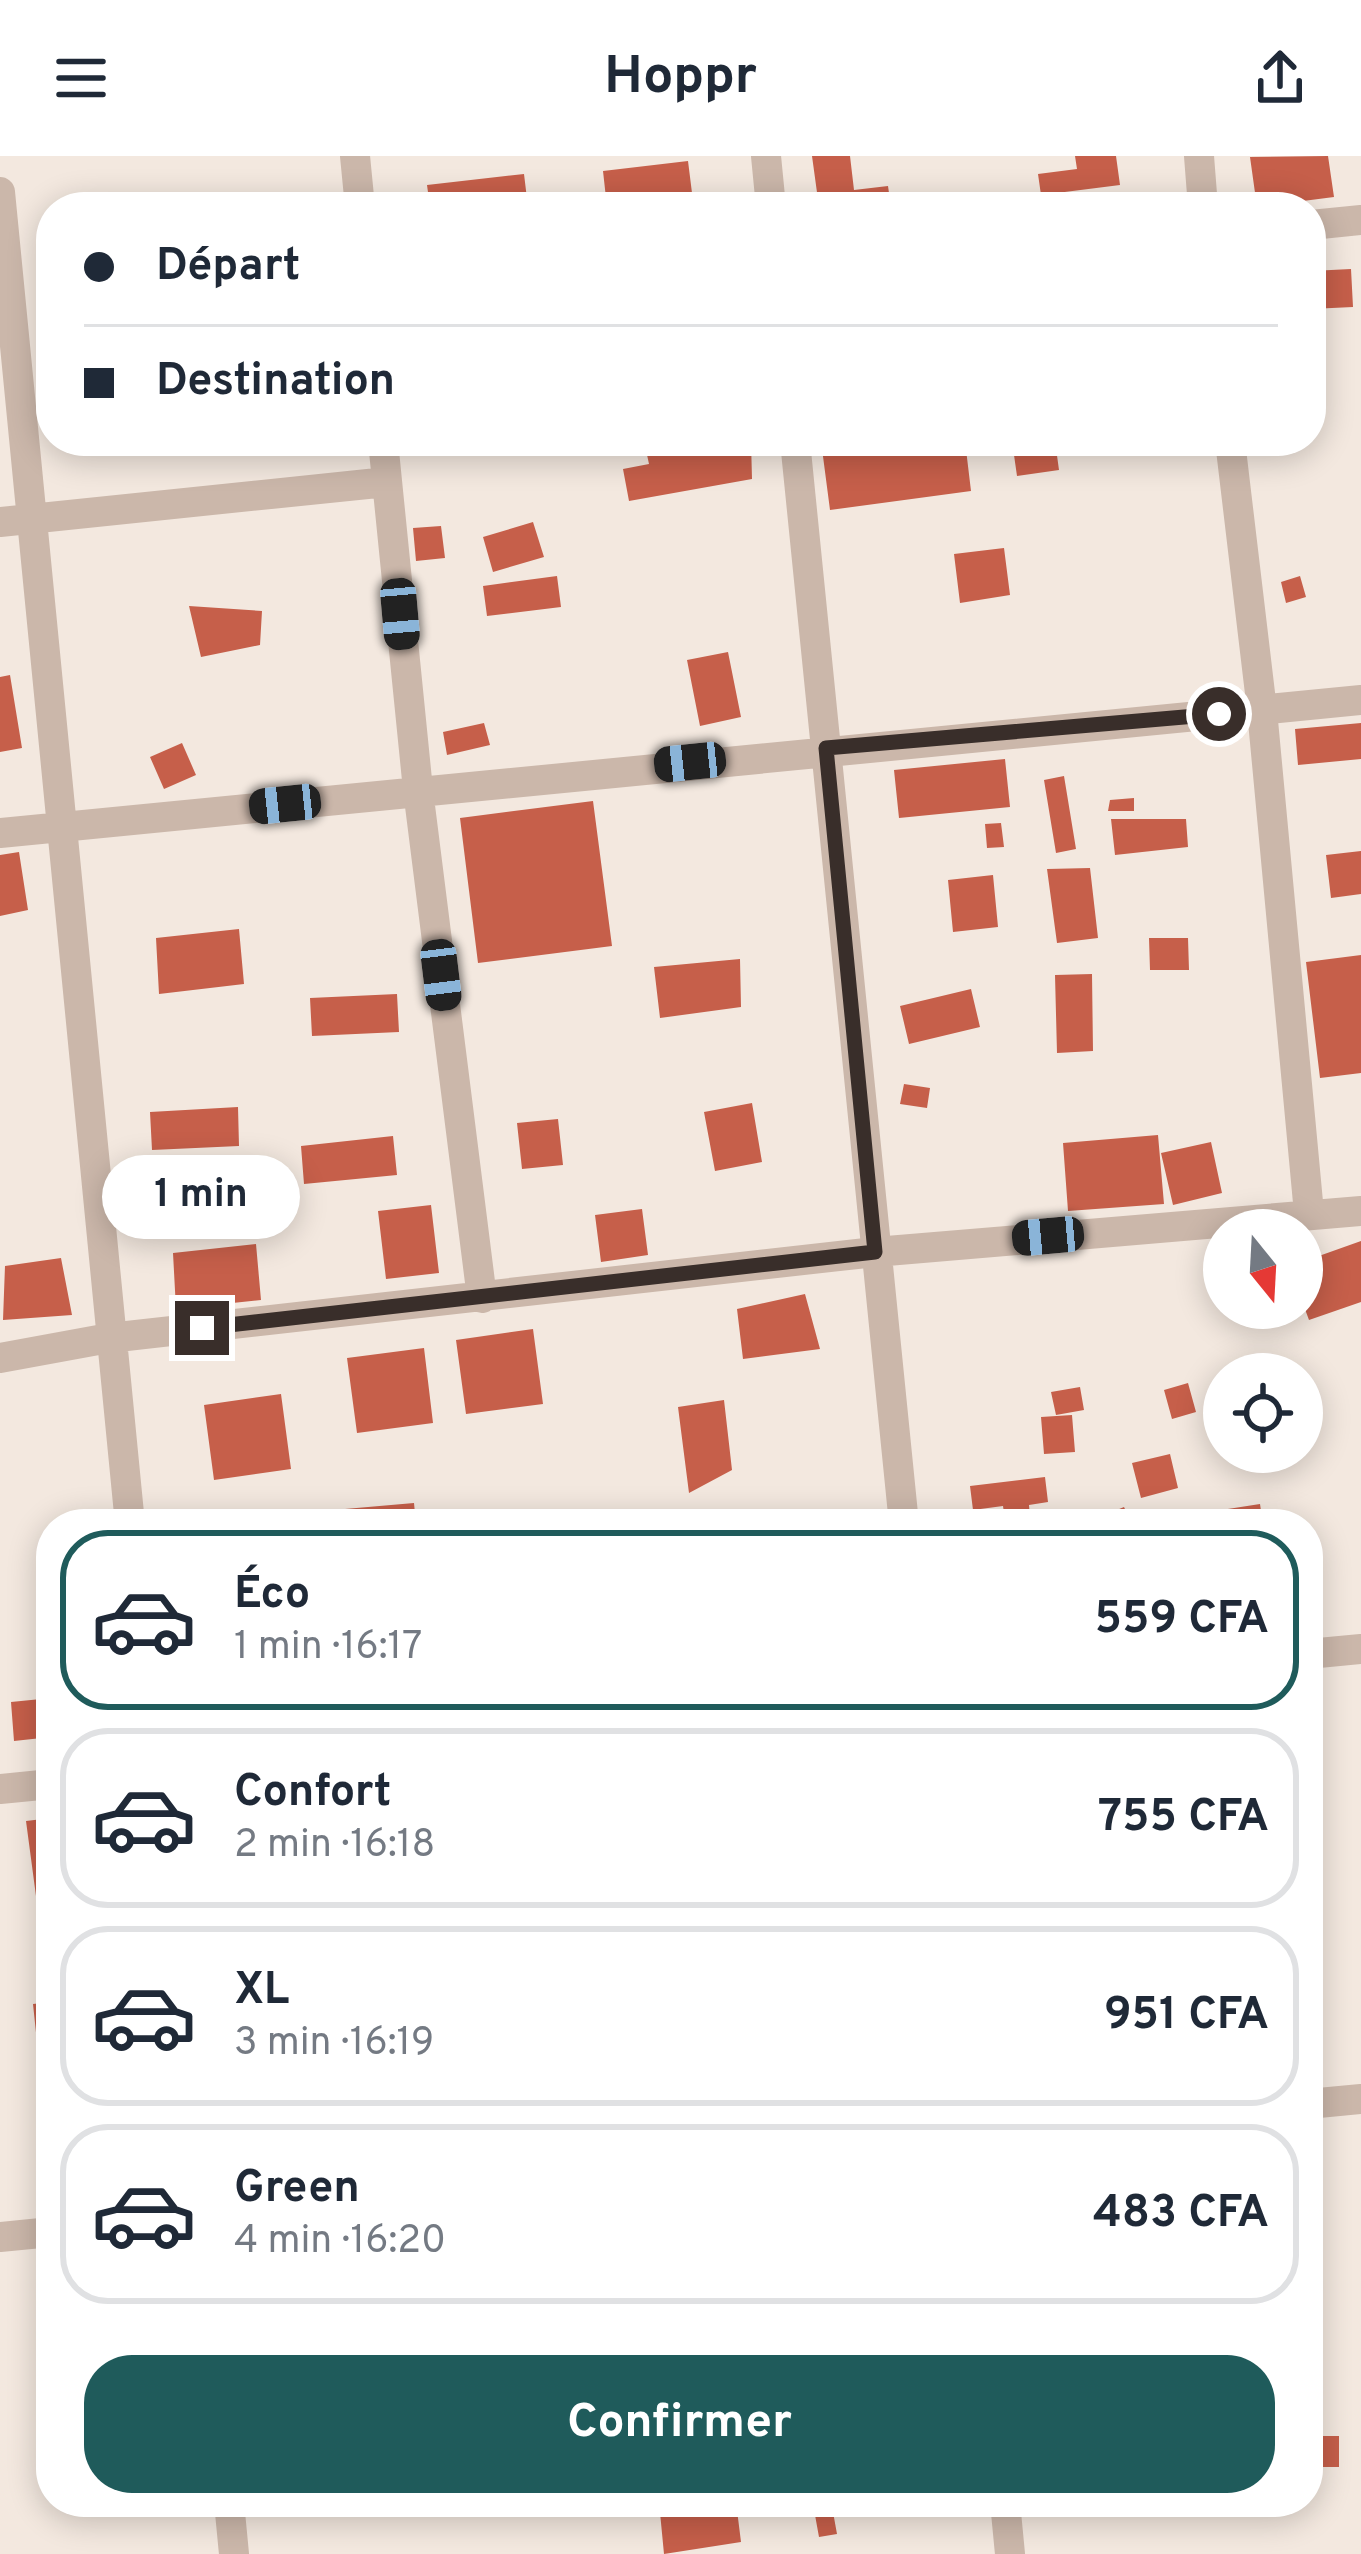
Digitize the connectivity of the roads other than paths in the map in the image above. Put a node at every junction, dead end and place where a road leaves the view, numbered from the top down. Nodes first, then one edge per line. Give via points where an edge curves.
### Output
1 (355, 156) edge
2 (766, 156) edge
3 (1199, 156) edge
4 (0, 192) edge
5 (359, 192) edge
6 (770, 192) edge
7 (1202, 192) edge
8 (1361, 220) edge
9 (1326, 224) edge
10 (384, 456) edge
11 (797, 456) edge
12 (1232, 456) edge
13 (387, 482) junction
14 (32, 519) junction
15 (0, 522) edge
16 (1361, 700) edge
17 (1262, 710) junction
18 (826, 748) junction
19 (418, 790) junction
20 (62, 826) junction
21 (0, 832) edge
22 (1309, 1209) edge
23 (1361, 1210) edge
24 (1323, 1212) edge
25 (1203, 1223) edge
26 (875, 1252) junction
27 (482, 1298) junction
28 (109, 1338) junction
29 (0, 1358) edge
30 (128, 1509) edge
31 (902, 1509) edge
32 (1361, 1649) edge
33 (1323, 1653) edge
34 (36, 1785) edge
35 (0, 1789) edge
36 (1361, 2099) edge
37 (1323, 2103) edge
38 (36, 2233) edge
39 (0, 2237) edge
40 (230, 2517) edge
41 (1006, 2517) edge
42 (234, 2554) edge
43 (1010, 2554) edge

1 - 5 street
2 - 6 street
3 - 7 street
4 - 14 street
8 - 9 street
10 - 13 street
11 - 18 street
12 - 17 street
13 - 14 street
13 - 19 street
14 - 15 street
14 - 20 street
16 - 17 street
17 - 18 street
17 - 22 street
18 - 19 street
18 - 26 street
19 - 20 street
19 - 27 street
20 - 21 street
20 - 28 street
23 - 24 street
25 - 26 street
26 - 27 street
26 - 31 street
27 - 28 street
28 - 29 street
28 - 30 street
32 - 33 street
34 - 35 street
36 - 37 street
38 - 39 street
40 - 42 street
41 - 43 street

